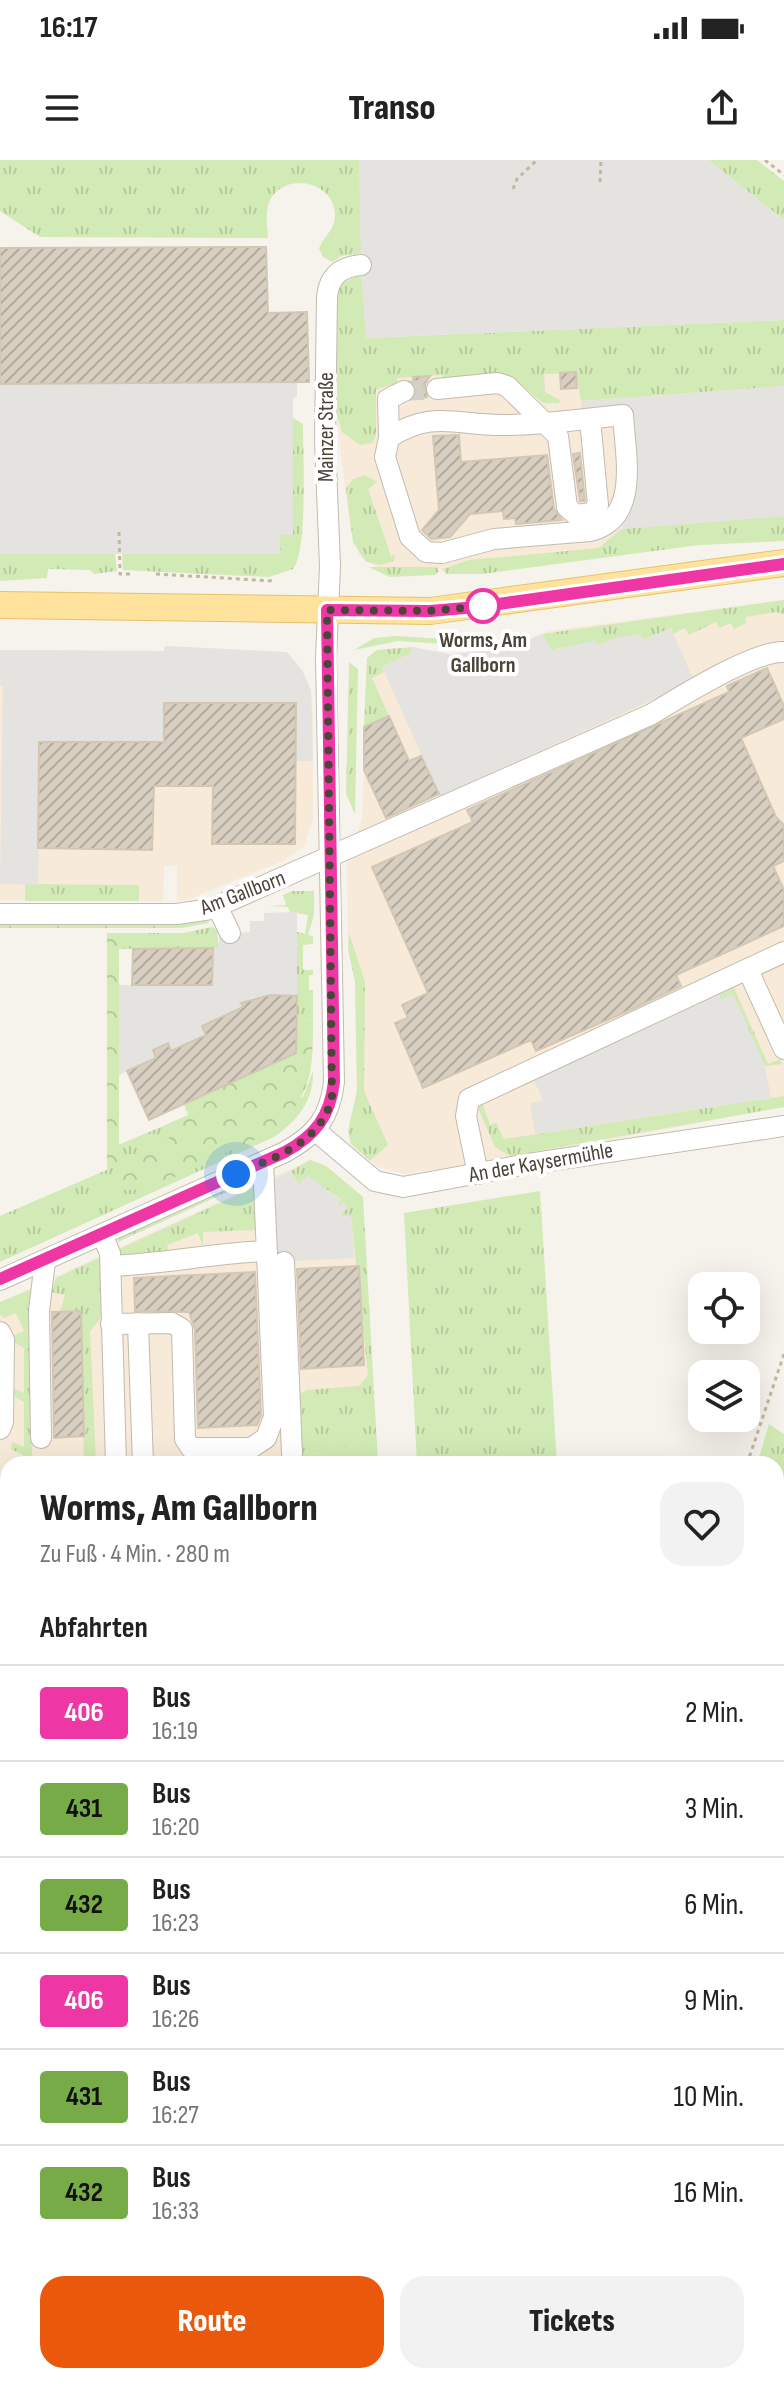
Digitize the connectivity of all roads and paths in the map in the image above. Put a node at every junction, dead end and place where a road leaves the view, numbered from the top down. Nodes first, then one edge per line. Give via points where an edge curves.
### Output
1 (537, 160) edge
2 (601, 160) edge
3 (765, 160) edge
4 (784, 175) edge
5 (600, 182) dead end
6 (513, 189) dead end
7 (361, 265) dead end
8 (437, 389) tunnel mouth
9 (404, 391) dead end
10 (590, 419) junction
11 (546, 422) junction
12 (389, 438) junction
13 (119, 532) dead end
14 (784, 563) edge
15 (130, 574) dead end
16 (156, 574) dead end
17 (274, 581) dead end
18 (0, 605) edge
19 (327, 610) junction
20 (784, 652) edge
21 (329, 859) junction
22 (217, 906) junction
23 (0, 914) edge
24 (230, 933) dead end
25 (784, 952) edge
26 (748, 970) junction
27 (784, 1049) edge
28 (784, 1126) edge
29 (316, 1131) junction
30 (274, 1164) junction
31 (478, 1174) junction
32 (102, 1235) junction
33 (276, 1256) junction
34 (45, 1261) junction
35 (111, 1266) junction
36 (0, 1280) edge
37 (138, 1323) junction
38 (111, 1324) junction
39 (0, 1332) edge
40 (784, 1354) edge
41 (0, 1429) edge
42 (41, 1438) dead end
43 (185, 1439) junction
44 (292, 1454) dead end
45 (116, 1456) edge
46 (143, 1456) edge
47 (186, 1456) edge
48 (750, 1456) edge

1 - 6 path
2 - 5 path
3 - 4 path
7 - 19 street, Mainzer Straße via 340,271 327,290
8 - 11 street via 502,384
9 - 12 street via 388,399
10 - 11 street
10 - 11 street via 598,499 596,510 588,515 569,511 561,445
10 - 12 street via 623,415 627,495 609,522 590,531 494,539 442,553 426,552 410,537 385,457
11 - 12 street via 411,424
13 - 15 path via 120,574
14 - 19 main road via 477,607
16 - 17 path
18 - 19 main road
19 - 21 street
20 - 21 street, Am Gallborn via 730,672 652,714
21 - 22 street, Am Gallborn
21 - 29 street via 334,1082 329,1109
22 - 23 street, Am Gallborn via 188,913
22 - 24 street
25 - 26 street
26 - 27 street
26 - 31 street via 469,1099 466,1116
28 - 31 street, An der Kaysermühle
29 - 30 street
29 - 31 street, An der Kaysermühle via 383,1184 413,1186
30 - 32 street
30 - 33 street
32 - 34 street
32 - 35 street
33 - 35 street via 206,1253 181,1262
33 - 43 street via 272,1428 251,1448 195,1450
33 - 44 street
34 - 36 street
34 - 42 street via 39,1311
35 - 38 street
37 - 38 street
37 - 43 street via 176,1323 182,1329
37 - 46 street
38 - 45 street
39 - 41 street
40 - 48 path
43 - 47 street

